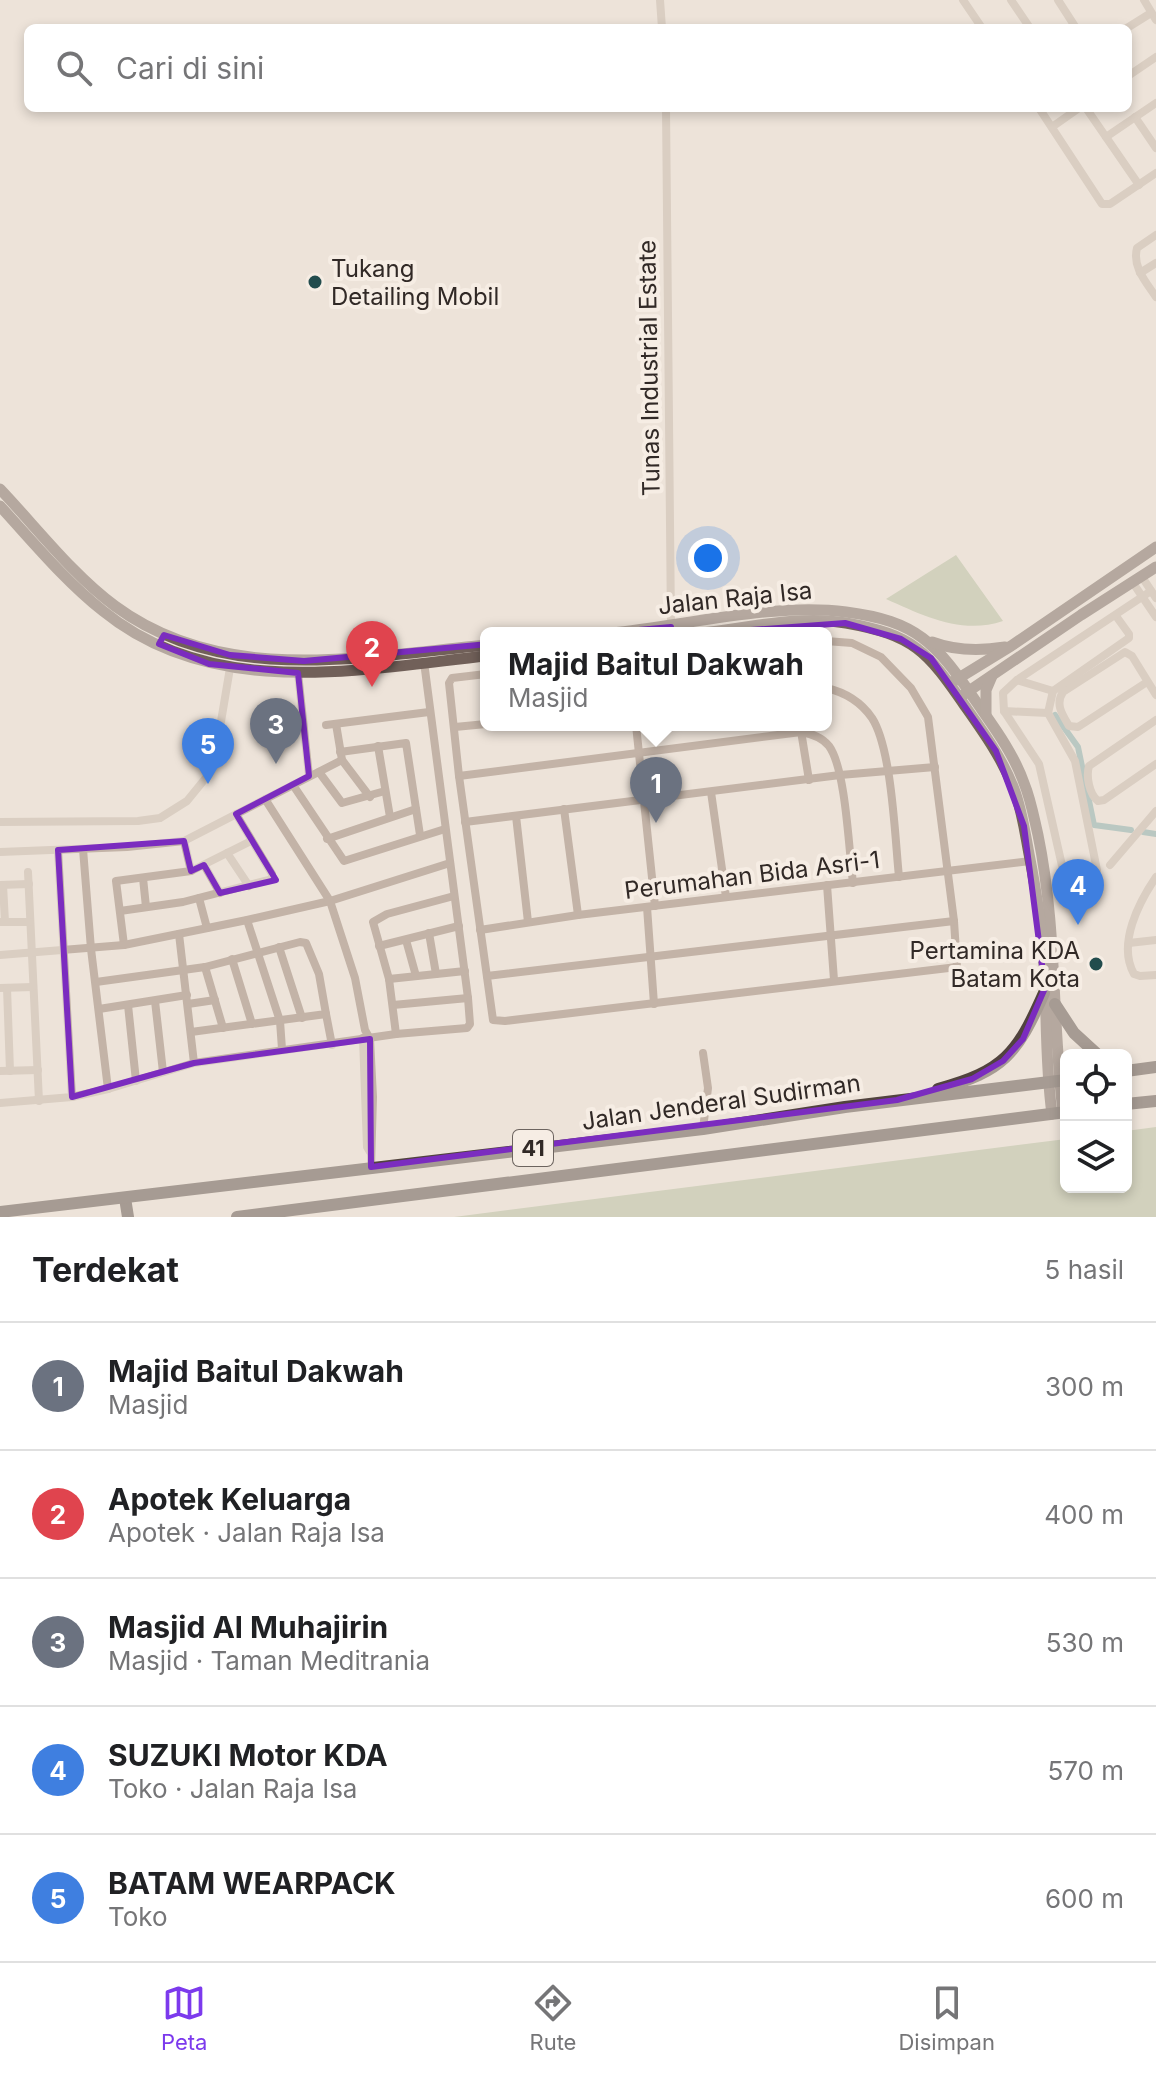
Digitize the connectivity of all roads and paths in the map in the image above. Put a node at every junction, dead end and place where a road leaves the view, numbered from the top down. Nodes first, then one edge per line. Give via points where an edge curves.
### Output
1 (660, 0) edge
2 (963, 0) edge
3 (1011, 0) edge
4 (1058, 0) edge
5 (1144, 0) edge
6 (1154, 16) edge
7 (662, 24) edge
8 (979, 24) edge
9 (1027, 24) edge
10 (1073, 24) edge
11 (1132, 26) edge
12 (1156, 57) edge
13 (1132, 73) edge
14 (1156, 103) edge
15 (666, 112) edge
16 (1042, 112) edge
17 (1073, 112) edge
18 (1089, 112) edge
19 (1135, 117) junction
20 (1052, 127) junction
21 (1106, 137) junction
22 (1156, 148) edge
23 (1156, 173) edge
24 (1139, 185) junction
25 (1156, 235) edge
26 (1156, 263) edge
27 (1140, 273) junction
28 (1156, 297) edge
29 (0, 489) edge
30 (0, 506) edge
31 (1156, 547) edge
32 (1156, 567) edge
33 (1137, 580) junction
34 (1154, 594) edge
35 (1142, 597) junction
36 (1116, 616) junction
37 (1156, 617) edge
38 (1064, 626) junction
39 (671, 627) edge
40 (688, 627) edge
41 (758, 627) edge
42 (161, 639) junction
43 (928, 640) junction
44 (832, 642) edge
45 (1076, 643) junction
46 (480, 646) edge
47 (1011, 646) junction
48 (480, 657) edge
49 (424, 662) junction
50 (230, 668) junction
51 (298, 673) junction
52 (480, 675) edge
53 (992, 675) junction
54 (1017, 680) junction
55 (955, 681) junction
56 (1147, 682) junction
57 (832, 690) edge
58 (1053, 691) junction
59 (964, 695) junction
60 (1156, 695) edge
61 (1004, 711) junction
62 (429, 712) junction
63 (1048, 713) junction
64 (986, 717) junction
65 (1156, 720) edge
66 (480, 725) edge
67 (455, 727) junction
68 (636, 731) edge
69 (781, 731) edge
70 (801, 731) edge
71 (806, 731) edge
72 (405, 733) dead end
73 (406, 743) junction
74 (378, 746) junction
75 (638, 753) junction
76 (341, 756) junction
77 (1156, 764) edge
78 (935, 767) junction
79 (888, 770) junction
80 (319, 772) junction
81 (840, 775) junction
82 (309, 776) junction
83 (459, 776) junction
84 (809, 780) junction
85 (293, 785) junction
86 (385, 791) junction
87 (711, 792) junction
88 (370, 797) junction
89 (265, 799) junction
90 (644, 799) junction
91 (416, 809) junction
92 (564, 809) junction
93 (1156, 811) edge
94 (236, 814) junction
95 (516, 816) junction
96 (390, 817) junction
97 (0, 822) edge
98 (465, 822) junction
99 (445, 829) junction
100 (420, 835) junction
101 (327, 839) junction
102 (184, 841) junction
103 (251, 841) junction
104 (83, 849) junction
105 (58, 850) junction
106 (0, 852) edge
107 (227, 853) junction
108 (1060, 858) junction
109 (1036, 861) junction
110 (450, 863) junction
111 (204, 865) junction
112 (1110, 865) dead end
113 (1097, 870) dead end
114 (191, 871) junction
115 (28, 872) dead end
116 (948, 872) junction
117 (1070, 874) dead end
118 (899, 877) junction
119 (1156, 877) edge
120 (143, 878) junction
121 (853, 883) junction
122 (29, 884) junction
123 (2, 885) edge
124 (827, 885) junction
125 (249, 886) junction
126 (220, 893) junction
127 (454, 896) junction
128 (726, 897) junction
129 (199, 898) junction
130 (330, 901) junction
131 (651, 906) junction
132 (146, 907) junction
133 (120, 911) junction
134 (578, 915) junction
135 (247, 920) junction
136 (954, 921) junction
137 (2, 922) edge
138 (30, 922) junction
139 (528, 922) junction
140 (459, 926) junction
141 (207, 928) junction
142 (480, 930) junction
143 (429, 933) junction
144 (179, 934) junction
145 (831, 934) junction
146 (406, 940) junction
147 (1156, 940) edge
148 (1129, 943) junction
149 (124, 945) junction
150 (379, 946) junction
151 (279, 947) junction
152 (91, 949) junction
153 (64, 951) junction
154 (31, 953) junction
155 (257, 953) junction
156 (0, 955) edge
157 (649, 957) junction
158 (232, 959) junction
159 (205, 967) junction
160 (183, 970) junction
161 (465, 971) junction
162 (436, 974) junction
163 (1156, 975) edge
164 (416, 976) junction
165 (487, 976) junction
166 (389, 979) junction
167 (834, 980) junction
168 (96, 982) junction
169 (33, 987) junction
170 (3, 988) edge
171 (1044, 993) junction
172 (468, 998) junction
173 (188, 1000) junction
174 (215, 1000) junction
175 (155, 1001) junction
176 (654, 1004) junction
177 (1055, 1004) junction
178 (128, 1005) junction
179 (393, 1005) junction
180 (99, 1009) junction
181 (326, 1014) junction
182 (302, 1018) junction
183 (280, 1021) junction
184 (252, 1024) junction
185 (223, 1028) junction
186 (191, 1032) junction
187 (396, 1034) junction
188 (366, 1040) junction
189 (332, 1045) junction
190 (282, 1049) junction
191 (1091, 1049) edge
192 (703, 1053) dead end
193 (194, 1063) junction
194 (38, 1070) junction
195 (5, 1071) edge
196 (163, 1072) junction
197 (136, 1081) junction
198 (1058, 1081) edge
199 (108, 1089) junction
200 (72, 1097) junction
201 (897, 1100) junction
202 (39, 1101) junction
203 (1156, 1101) edge
204 (0, 1103) edge
205 (1132, 1103) edge
206 (1060, 1113) edge
207 (703, 1129) junction
208 (371, 1167) junction
209 (125, 1198) junction
210 (0, 1212) edge
211 (128, 1217) edge
212 (237, 1217) edge

1 - 7 street
2 - 8 street
3 - 9 street
4 - 10 street
5 - 6 street
6 - 11 street
12 - 13 street
14 - 19 street
15 - 39 street, Tunas Industrial Estate
16 - 20 street
17 - 20 street
18 - 21 street
19 - 21 street
19 - 22 street
20 - 24 street via 1102,204
21 - 24 street
23 - 24 street
25 - 27 street via 1137,248
26 - 27 street
27 - 28 street
29 - 42 main road via 98,593
30 - 42 main road via 104,612
31 - 47 main road
32 - 33 main road
33 - 34 street
33 - 35 street
33 - 38 main road
34 - 35 street
35 - 36 street
35 - 37 street
36 - 45 street
36 - 58 street via 1129,638
38 - 45 street
38 - 53 main road
40 - 43 main road, Jalan Raja Isa via 776,612 830,610 883,619
41 - 55 main road, Jalan Raja Isa via 815,621 860,626 919,648
42 - 46 main road via 230,655 304,661
42 - 50 main road via 195,660
43 - 47 main road via 982,651
43 - 55 main road, Jalan Raja Isa
44 - 78 street via 864,647 897,671 928,717
45 - 54 street
47 - 55 main road
48 - 49 main road
49 - 51 main road
49 - 62 street
50 - 51 main road
50 - 97 street via 214,763 187,801 169,815 138,821
51 - 82 street
52 - 67 street via 451,678
53 - 59 main road
53 - 64 main road
54 - 58 street
54 - 61 street via 1003,693
55 - 59 main road, Jalan Raja Isa
56 - 56 street via 1132,656 1122,653 1063,692 1060,710 1071,727 1080,726
56 - 60 street
57 - 79 street via 851,698 870,716
58 - 63 street
59 - 64 main road, Jalan Raja Isa
59 - 109 main road, Jalan Raja Isa via 1005,768
61 - 63 street
61 - 108 street via 1039,764
62 - 76 street via 331,725
62 - 99 street
63 - 113 street via 1075,761
64 - 109 main road, Jalan Raja Isa via 1024,782
65 - 77 street via 1092,762 1087,775 1093,797 1100,801
66 - 67 street
67 - 83 street
68 - 75 street
69 - 75 street
70 - 84 street
71 - 81 street via 828,746
72 - 73 street
73 - 74 street
73 - 91 street
74 - 76 street
74 - 86 street
75 - 83 street
75 - 90 street
76 - 80 street
76 - 88 street
78 - 79 street
78 - 116 street
79 - 81 street
79 - 118 street
80 - 82 street
80 - 88 street via 342,803
81 - 84 street
81 - 121 street
82 - 85 street
83 - 98 street
84 - 87 street
85 - 89 street
85 - 101 street
86 - 88 street
86 - 96 street
87 - 90 street
87 - 128 street
89 - 94 street
89 - 130 street
90 - 92 street
90 - 131 street
91 - 96 street
91 - 100 street
92 - 95 street
92 - 134 street
93 - 112 street
94 - 102 street
94 - 103 street
95 - 98 street
95 - 139 street
96 - 101 street
98 - 142 street
99 - 100 street
99 - 110 street
100 - 101 street via 345,861
102 - 104 street
102 - 114 street
103 - 107 street
103 - 125 street via 272,874 269,881
104 - 105 street
104 - 152 street
105 - 106 street
105 - 153 street
107 - 111 street
107 - 125 street
108 - 109 street, Perumahan Bida Asri-1
108 - 117 street via 1064,872
109 - 116 street, Perumahan Bida Asri-1
109 - 171 main road, Jalan Raja Isa
109 - 177 main road, Jalan Raja Isa via 1053,938
110 - 127 street
110 - 130 street
111 - 114 street
111 - 126 street
114 - 120 street
115 - 122 street
116 - 118 street, Perumahan Bida Asri-1
116 - 136 street
118 - 121 street, Perumahan Bida Asri-1
119 - 148 street
120 - 132 street
120 - 133 street via 116,881
121 - 124 street, Perumahan Bida Asri-1
122 - 123 street
122 - 138 street
123 - 137 street
124 - 128 street, Perumahan Bida Asri-1
124 - 145 street
125 - 126 street
126 - 129 street
127 - 140 street
127 - 150 street via 376,919 372,927
128 - 131 street, Perumahan Bida Asri-1
129 - 132 street
129 - 141 street
130 - 135 street
130 - 188 street via 355,978
131 - 134 street, Perumahan Bida Asri-1
131 - 157 street
132 - 133 street
133 - 149 street
134 - 139 street, Perumahan Bida Asri-1
135 - 141 street
135 - 155 street
136 - 145 street
136 - 167 street via 957,967
137 - 138 street
138 - 154 street
139 - 142 street, Perumahan Bida Asri-1
140 - 143 street
140 - 161 street
141 - 144 street
142 - 165 street
143 - 146 street
143 - 162 street
144 - 149 street
144 - 160 street
145 - 157 street
145 - 167 street
146 - 150 street
146 - 164 street
147 - 148 street
148 - 163 street via 1134,974
149 - 152 street
150 - 166 street
151 - 155 street
151 - 181 street via 302,941 308,945
151 - 182 street
152 - 153 street
152 - 168 street
153 - 154 street
153 - 200 street
154 - 156 street
154 - 169 street
155 - 158 street
155 - 183 street
157 - 165 street
157 - 176 street
158 - 159 street
158 - 184 street
159 - 160 street
159 - 174 street
160 - 168 street
160 - 173 street
161 - 162 street
161 - 172 street
162 - 164 street
164 - 166 street
165 - 176 street via 491,1018 497,1021
166 - 179 street
167 - 176 street
168 - 180 street
169 - 170 street
169 - 194 street
170 - 195 street
171 - 198 main road, Jalan Raja Isa
171 - 201 highway via 1023,1039 1003,1061 972,1079
172 - 179 street
172 - 187 street via 467,1028
173 - 174 street
173 - 175 street
173 - 186 street
174 - 185 street
175 - 178 street
175 - 196 street
177 - 191 highway
177 - 198 main road, Jalan Raja Isa
178 - 180 street
178 - 197 street
179 - 187 street
180 - 199 street
181 - 182 street
181 - 189 street
182 - 183 street
183 - 184 street
183 - 190 street
184 - 185 street
185 - 186 street
186 - 193 street
187 - 188 street
188 - 189 street
188 - 208 street
189 - 190 street
190 - 193 street
192 - 207 street via 708,1088
193 - 196 street
194 - 195 street
194 - 202 street
196 - 197 street
197 - 199 street
198 - 201 highway, Jalan Jenderal Sudirman / 41
198 - 206 main road, Jalan Raja Isa
199 - 200 street
200 - 202 street
201 - 207 highway, Jalan Jenderal Sudirman / 41
202 - 204 street
203 - 205 highway
206 - 212 highway, 41
207 - 208 highway, Jalan Jenderal Sudirman / 41
208 - 209 highway, Jalan Jenderal Sudirman / 41
209 - 210 highway, Jalan Jenderal Sudirman / 41
209 - 211 highway

